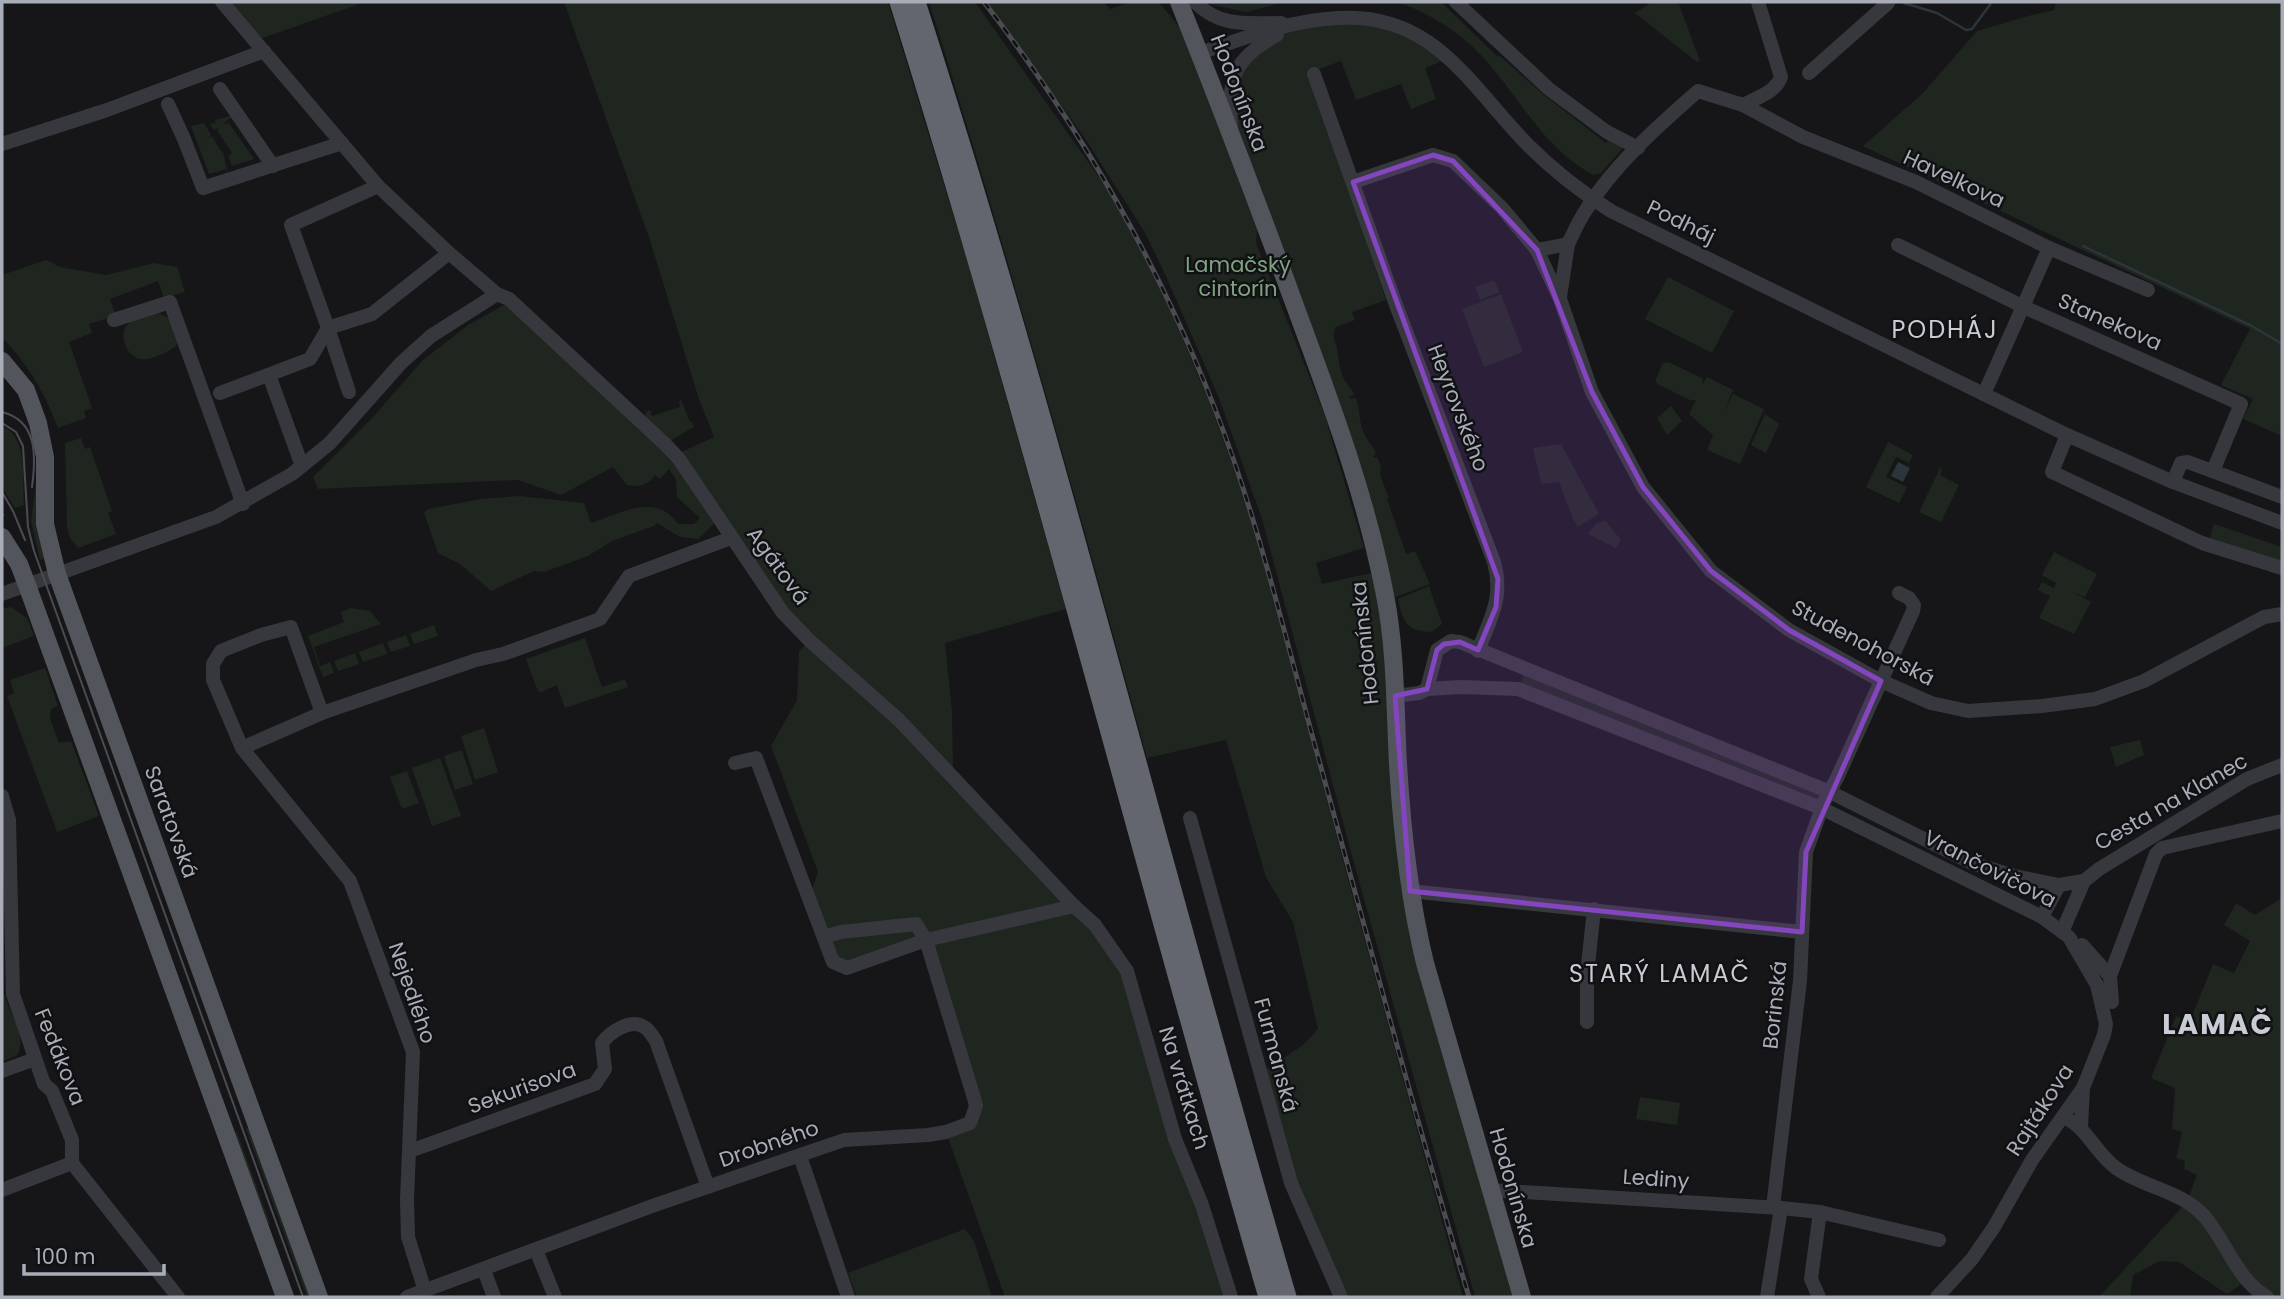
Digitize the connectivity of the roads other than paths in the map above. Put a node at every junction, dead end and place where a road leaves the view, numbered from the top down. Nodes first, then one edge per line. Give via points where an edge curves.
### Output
1 (222, 2) edge
2 (899, 2) edge
3 (916, 2) edge
4 (1179, 2) edge
5 (1195, 2) edge
6 (1456, 2) edge
7 (1758, 2) edge
8 (1887, 2) edge
9 (1300, 22) junction
10 (264, 51) junction
11 (1200, 52) junction
12 (1809, 73) dead end
13 (1314, 74) dead end
14 (220, 89) dead end
15 (167, 104) dead end
16 (1743, 106) junction
17 (944, 117) junction
18 (1232, 139) junction
19 (342, 143) junction
20 (2, 144) edge
21 (1637, 148) junction
22 (956, 155) junction
23 (273, 166) junction
24 (1353, 182) junction
25 (378, 186) junction
26 (1593, 200) junction
27 (1568, 244) junction
28 (1898, 245) dead end
29 (2049, 248) junction
30 (1537, 250) junction
31 (449, 253) junction
32 (2148, 290) dead end
33 (497, 294) junction
34 (1560, 299) junction
35 (2024, 307) junction
36 (114, 320) dead end
37 (328, 328) junction
38 (2, 361) edge
39 (268, 375) junction
40 (2, 385) edge
41 (26, 390) junction
42 (349, 392) dead end
43 (219, 393) dead end
44 (1984, 394) junction
45 (2067, 435) junction
46 (302, 466) junction
47 (2213, 471) junction
48 (2173, 482) junction
49 (2282, 497) edge
50 (243, 504) junction
51 (2282, 523) edge
52 (2, 537) edge
53 (731, 538) junction
54 (2282, 568) edge
55 (57, 574) junction
56 (27, 585) junction
57 (1899, 593) dead end
58 (2, 594) edge
59 (2282, 604) edge
60 (2282, 614) edge
61 (2264, 617) junction
62 (1478, 650) junction
63 (1881, 681) junction
64 (1427, 689) junction
65 (1395, 696) junction
66 (322, 713) junction
67 (242, 748) junction
68 (735, 764) dead end
69 (2282, 765) edge
70 (1830, 792) junction
71 (2, 797) edge
72 (1821, 808) junction
73 (1190, 818) dead end
74 (2282, 821) edge
75 (2159, 842) junction
76 (2084, 881) junction
77 (2059, 885) junction
78 (1410, 891) junction
79 (1074, 906) junction
80 (1594, 909) junction
81 (2042, 917) junction
82 (1802, 932) junction
83 (2065, 934) junction
84 (824, 937) junction
85 (926, 940) junction
86 (2110, 976) junction
87 (2112, 1002) dead end
88 (1587, 1021) dead end
89 (35, 1059) junction
90 (2, 1071) edge
91 (2083, 1088) junction
92 (2063, 1116) junction
93 (2081, 1127) junction
94 (410, 1151) junction
95 (800, 1156) junction
96 (72, 1163) junction
97 (708, 1187) junction
98 (1490, 1190) junction
99 (2, 1191) edge
100 (1777, 1208) junction
101 (1820, 1212) junction
102 (1939, 1240) dead end
103 (537, 1250) junction
104 (484, 1270) junction
105 (425, 1291) junction
106 (178, 1297) edge
107 (285, 1297) edge
108 (319, 1297) edge
109 (407, 1297) edge
110 (494, 1297) edge
111 (555, 1297) edge
112 (848, 1297) edge
113 (1231, 1297) edge
114 (1268, 1297) edge
115 (1287, 1297) edge
116 (1341, 1297) edge
117 (1522, 1297) edge
118 (1767, 1297) edge
119 (1819, 1297) edge
120 (1937, 1297) edge
121 (2267, 1297) edge

1 - 10 street, Agátová
2 - 17 highway
3 - 17 highway
4 - 11 main road, Hodonínska
5 - 9 street via 1209,15 1233,23
6 - 21 street via 1549,89
7 - 16 street via 1781,77 1773,89
8 - 12 street
9 - 11 street, Podháj
9 - 18 street via 1252,50 1239,65 1231,94
9 - 26 street, Podháj via 1365,18 1421,36 1463,71 1541,157
10 - 19 street, Agátová
10 - 20 street
11 - 18 main road, Hodonínska
13 - 24 street, Heyrovského
14 - 23 street
15 - 23 street via 203,188
16 - 21 street, Havelkova via 1698,92
16 - 29 street, Havelkova via 1802,137 1916,182
17 - 22 highway
18 - 65 main road, Hodonínska via 1365,504 1389,613
19 - 23 street
19 - 25 street, Agátová
21 - 26 street, Studenohorská
22 - 114 highway via 1057,538
22 - 115 highway via 1076,532
24 - 30 street, Studenohorská via 1433,155 1453,161
24 - 62 street, Heyrovského via 1498,579 1496,607
25 - 31 street, Agátová
25 - 37 street via 290,225
26 - 27 street, Studenohorská
26 - 44 street, Podháj
27 - 30 street
27 - 34 street, Studenohorská
28 - 35 street, Stanekova
29 - 32 street, Havelkova
29 - 35 street
30 - 34 street, Studenohorská
31 - 33 street, Agátová
31 - 37 street via 372,314
33 - 46 street via 430,336 330,443
33 - 53 street, Agátová via 509,299 666,445
34 - 63 street, Studenohorská via 1592,392 1643,487 1711,571 1789,630
35 - 44 street
35 - 47 street, Stanekova via 2241,404
36 - 50 street via 170,302
37 - 39 street via 310,359
37 - 42 street
38 - 41 main road, Saratovská
39 - 43 street
39 - 46 street
40 - 41 main road
41 - 55 main road, Saratovská via 44,445 45,524
44 - 45 street, Podháj
45 - 48 street, Podháj
45 - 54 street via 2052,472 2202,542
46 - 50 street
47 - 48 street via 2180,463
47 - 49 street
48 - 51 street, Podháj
50 - 55 street
52 - 56 main road
53 - 66 street via 629,576 600,619
53 - 79 street, Agátová via 783,614 899,720
55 - 56 street
55 - 108 main road, Saratovská
56 - 58 street
56 - 107 main road
57 - 63 street, Borinská via 1909,598 1913,611
59 - 61 street, Studenohorská
60 - 61 street, Studenohorská
61 - 63 street, Studenohorská via 2144,681 2095,699 1968,711 1931,704
62 - 64 street, Vrančovičova via 1460,642 1444,643 1437,650
62 - 70 street, Vrančovičova
63 - 70 street, Borinská
64 - 65 street, Vrančovičova
64 - 72 street, Vrančovičova via 1518,689
65 - 78 main road, Hodonínska
66 - 67 street
66 - 67 street, Nejedlého via 291,627 221,651 213,664 213,680
67 - 94 street, Nejedlého via 350,881 413,1052
68 - 84 street via 756,758
69 - 75 street, Cesta na Klanec via 2247,779
70 - 72 street, Borinská
70 - 77 street, Vrančovičova via 1972,863
71 - 89 street, Fedákova via 9,820 13,993
72 - 81 street, Vrančovičova
72 - 82 street, Borinská via 1806,852
73 - 116 street, Furmanská via 1291,1183
74 - 75 street
75 - 76 street, Cesta na Klanec via 2099,869
75 - 86 street
76 - 77 street, Vrančovičova
76 - 83 street, Vrančovičova
77 - 81 street
78 - 80 street
78 - 98 main road, Hodonínska via 1425,963
79 - 85 street
79 - 113 street, Na vrátkach via 1095,925 1127,971 1175,1139
80 - 82 street
80 - 88 street
81 - 83 street, Vrančovičova
82 - 100 street, Borinská
83 - 86 street via 2081,943
83 - 91 street, Rajtákova via 2097,985 2106,1024
84 - 85 street via 916,923
84 - 85 street via 833,962 847,968
85 - 95 street, Drobného via 975,1098 970,1123 928,1135 844,1140
86 - 87 street
89 - 90 street
89 - 96 street, Fedákova via 72,1140
91 - 92 street, Rajtákova
91 - 93 street
92 - 93 street
92 - 120 street, Rajtákova via 1972,1259
93 - 121 street via 2119,1169 2194,1207 2251,1284
94 - 97 street, Sekurisova via 595,1084 605,1069 602,1043 608,1034 632,1024 645,1027 656,1041
94 - 105 street, Nejedlého via 408,1237
95 - 97 street, Drobného
95 - 112 street
96 - 99 street
96 - 106 street
97 - 103 street, Drobného
98 - 100 street, Lediny
98 - 117 main road, Hodonínska
100 - 101 street, Lediny
100 - 118 street, Borinská
101 - 102 street, Lediny
101 - 119 street via 1811,1279
103 - 104 street, Drobného
103 - 111 street
104 - 105 street, Drobného
104 - 110 street
105 - 109 street, Drobného

